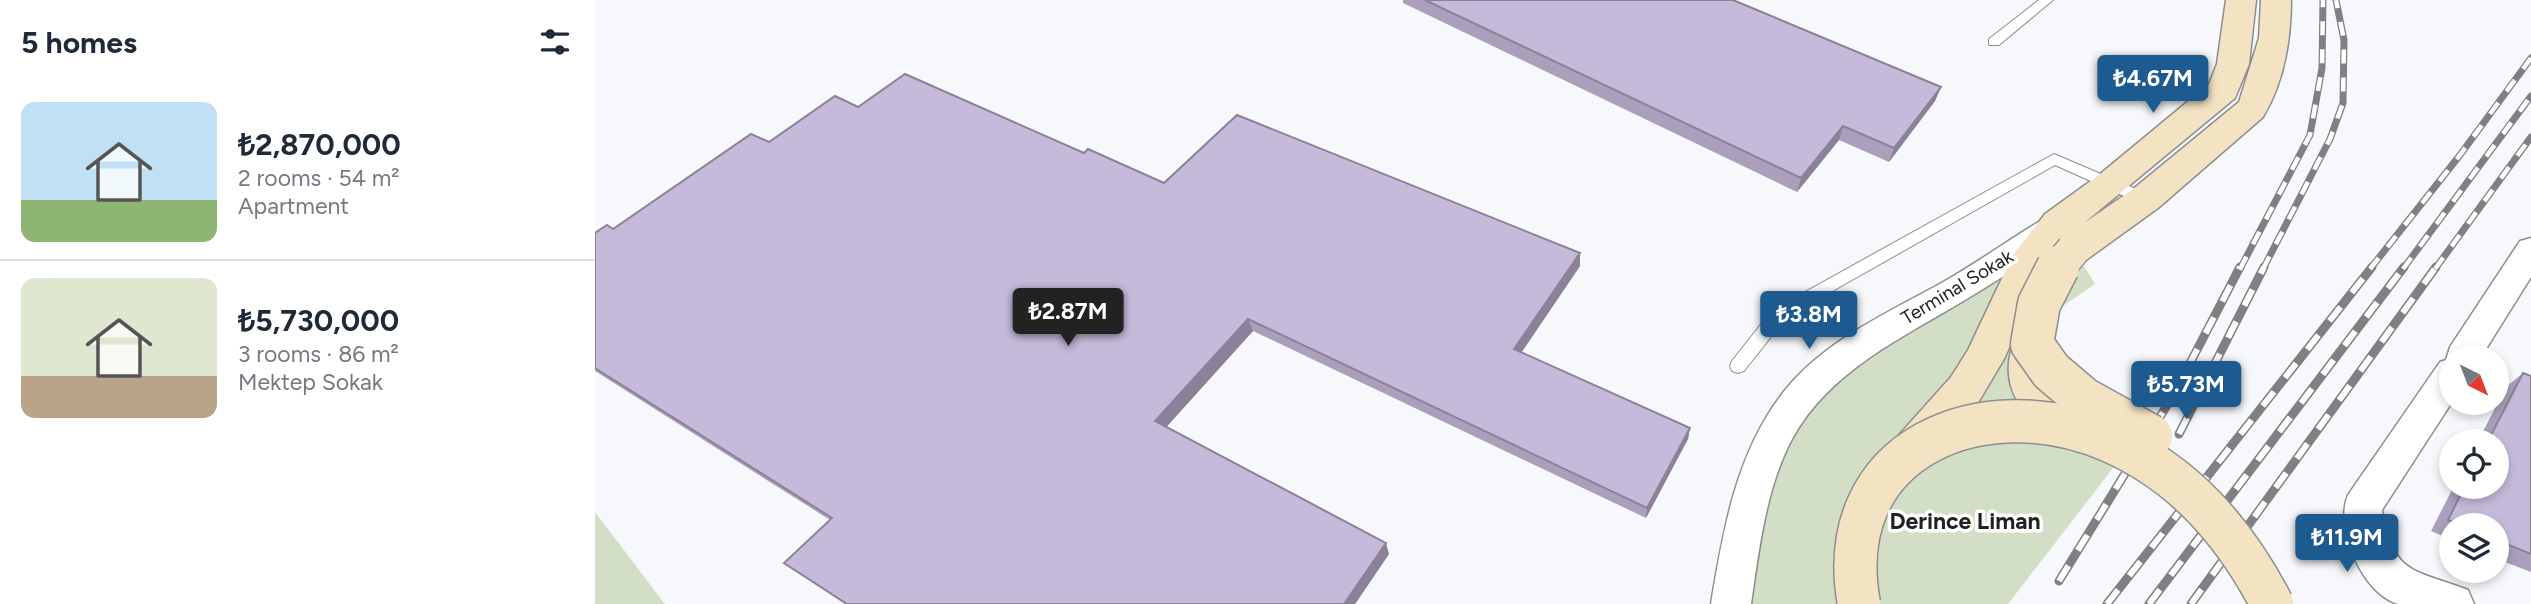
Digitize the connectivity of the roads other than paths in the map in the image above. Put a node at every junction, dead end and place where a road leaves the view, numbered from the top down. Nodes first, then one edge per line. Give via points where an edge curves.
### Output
1 (2046, 0) edge
2 (2241, 0) edge
3 (2276, 0) edge
4 (1994, 42) dead end
5 (2112, 184) junction
6 (2145, 199) junction
7 (2066, 237) junction
8 (2531, 251) edge
9 (2032, 344) junction
10 (2470, 345) edge
11 (1738, 366) dead end
12 (2439, 392) edge
13 (2079, 431) junction
14 (1915, 448) junction
15 (1857, 533) junction
16 (1731, 604) edge
17 (1842, 604) edge
18 (1859, 604) edge
19 (2272, 604) edge
20 (2301, 604) edge
21 (2454, 604) edge

1 - 4 lane
2 - 5 main road via 2233,64 2223,90
3 - 6 main road via 2275,38 2251,108
5 - 6 lane
5 - 7 main road
5 - 11 lane via 2054,159 1793,306 1768,328
6 - 7 main road
7 - 9 main road, bridge via 2057,267 2040,294
7 - 14 main road via 2026,265 1985,359
7 - 16 street, Terminal Sokak via 1971,281 1854,351 1813,384 1772,441 1755,486
8 - 10 street
9 - 13 main road, bridge via 2027,376 2033,396
9 - 20 main road, bridge via 2051,371 2084,399 2178,453 2229,492 2250,517
12 - 21 street via 2362,507 2366,542 2389,578 2412,592
13 - 14 main road, bridge via 2033,422 1990,422 1949,431
13 - 19 main road, bridge via 2127,450 2185,487 2242,548
14 - 15 main road, bridge via 1888,471 1869,499
15 - 17 main road, bridge
15 - 18 main road, bridge via 1854,566

